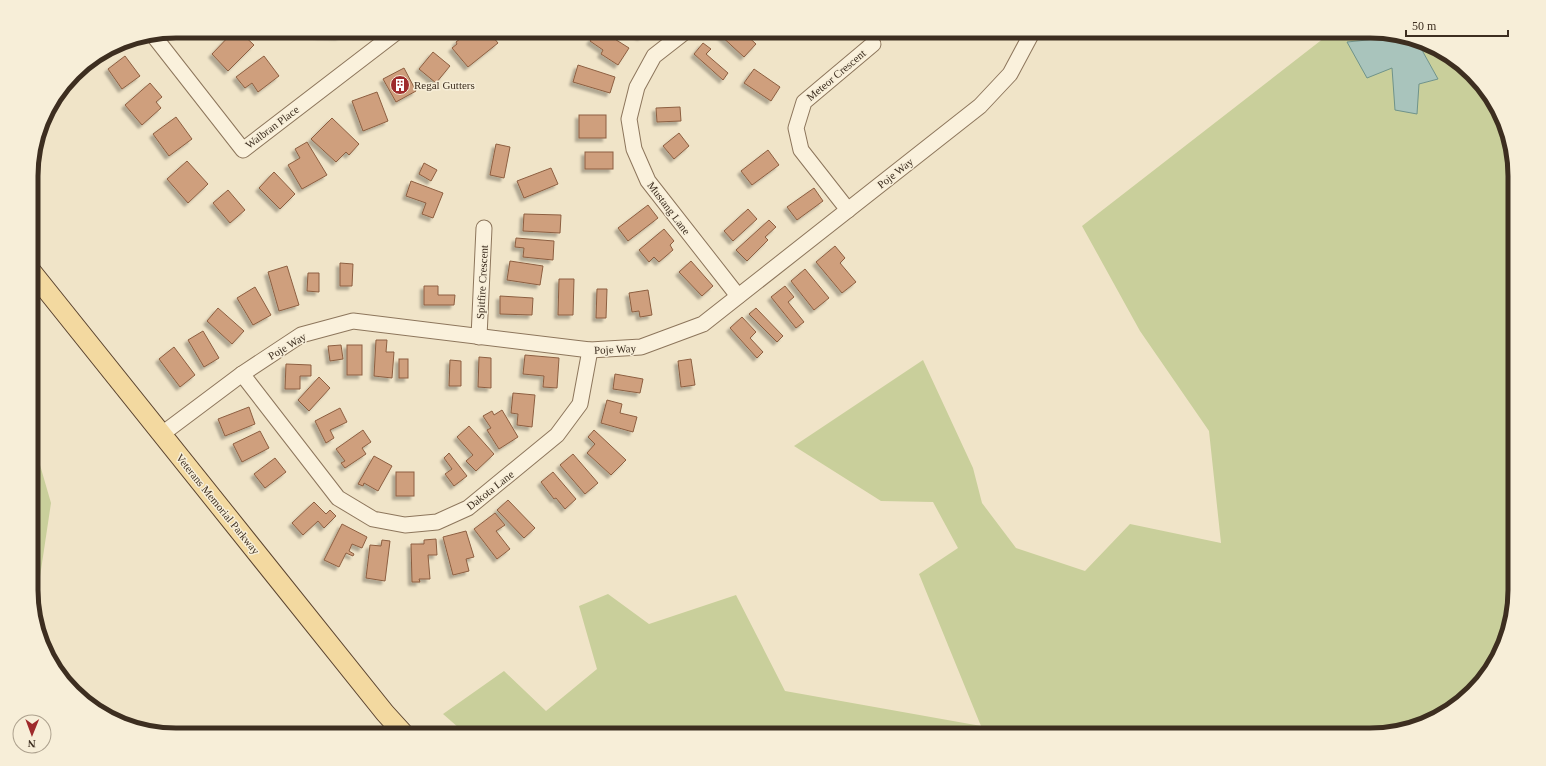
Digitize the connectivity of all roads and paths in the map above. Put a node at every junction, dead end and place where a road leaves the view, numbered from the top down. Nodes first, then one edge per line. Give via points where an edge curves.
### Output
1 (389, 38) edge
2 (677, 38) edge
3 (1029, 38) edge
4 (156, 39) edge
5 (873, 44) dead end
6 (848, 210) junction
7 (484, 228) dead end
8 (38, 289) edge
9 (738, 296) junction
10 (479, 337) junction
11 (590, 350) junction
12 (242, 374) junction
13 (162, 434) junction
14 (400, 728) edge

1 - 4 street, Walbran Place via 243,150
2 - 9 street, Mustang Lane via 654,56 637,87 629,119 634,149 648,181
3 - 6 street, Poje Way via 1010,74 980,106
5 - 6 street, Meteor Crescent via 804,102 796,128 801,150
6 - 9 street, Poje Way
7 - 10 street, Spitfire Crescent
8 - 13 main road, Veterans Memorial Parkway
9 - 11 street, Poje Way via 703,324 641,347
10 - 11 street, Poje Way
10 - 12 street, Poje Way via 354,321 301,335
11 - 12 street, Dakota Lane via 580,404 557,435 468,508 437,522 405,525 373,519 338,498
12 - 13 street, Poje Way
13 - 14 main road, Veterans Memorial Parkway

